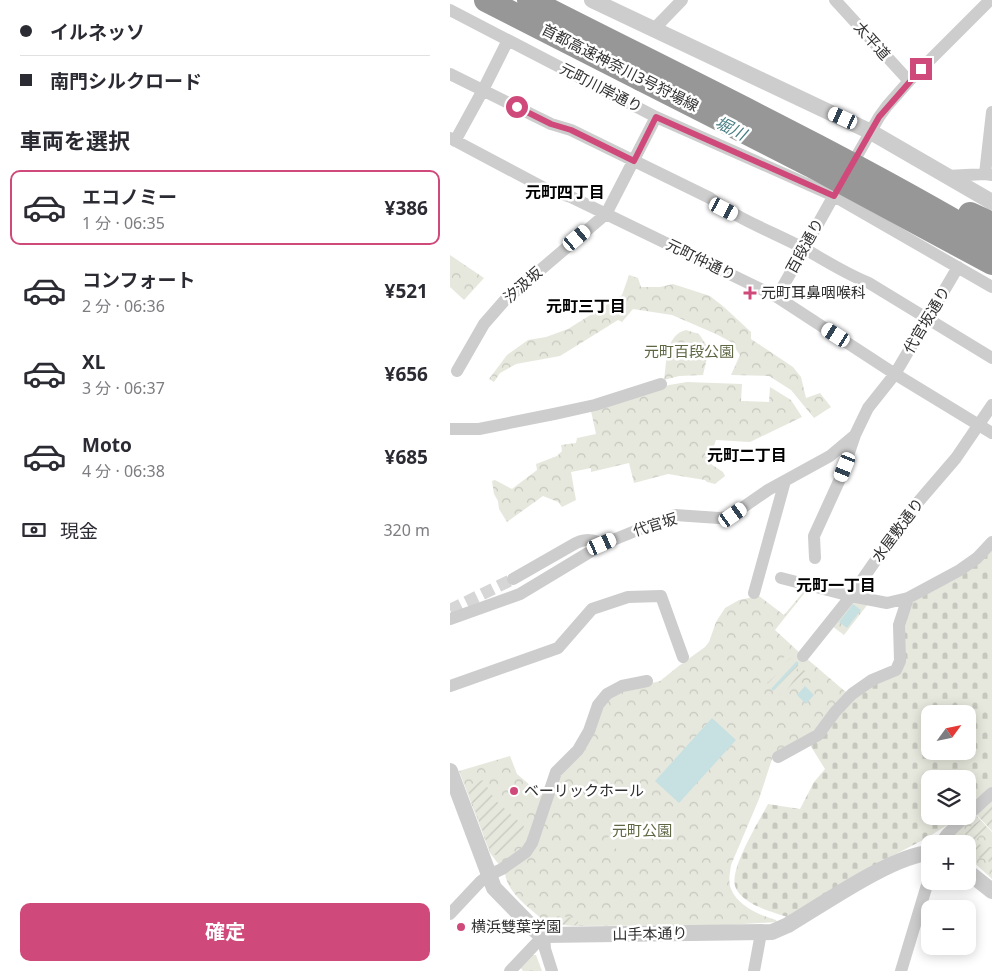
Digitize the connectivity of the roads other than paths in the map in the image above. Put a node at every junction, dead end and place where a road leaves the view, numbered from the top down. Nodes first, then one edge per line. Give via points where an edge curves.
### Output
1 (486, 0) edge
2 (517, 0) edge
3 (529, 0) edge
4 (555, 0) edge
5 (592, 0) edge
6 (682, 0) edge
7 (835, 0) edge
8 (990, 0) edge
9 (450, 10) edge
10 (654, 29) junction
11 (508, 40) junction
12 (450, 74) edge
13 (641, 79) junction
14 (909, 81) junction
15 (483, 90) junction
16 (992, 112) edge
17 (656, 117) junction
18 (871, 132) junction
19 (453, 140) edge
20 (634, 161) junction
21 (988, 175) edge
22 (947, 176) junction
23 (835, 194) junction
24 (992, 202) edge
25 (606, 214) junction
26 (992, 226) edge
27 (992, 243) edge
28 (804, 248) junction
29 (992, 263) edge
30 (958, 267) junction
31 (992, 287) edge
32 (777, 297) junction
33 (928, 319) junction
34 (992, 358) edge
35 (457, 372) dead end
36 (895, 374) junction
37 (661, 384) dead end
38 (992, 405) edge
39 (979, 426) junction
40 (450, 429) edge
41 (992, 433) edge
42 (855, 435) junction
43 (785, 481) junction
44 (992, 542) edge
45 (602, 544) junction
46 (815, 558) dead end
47 (781, 578) dead end
48 (513, 579) tunnel mouth
49 (754, 593) dead end
50 (850, 596) junction
51 (908, 598) junction
52 (450, 619) edge
53 (803, 656) dead end
54 (683, 657) dead end
55 (647, 681) dead end
56 (450, 686) edge
57 (778, 758) dead end
58 (450, 772) edge
59 (992, 792) edge
60 (976, 807) edge
61 (957, 825) edge
62 (946, 835) edge
63 (921, 855) edge
64 (489, 875) junction
65 (976, 878) edge
66 (925, 890) edge
67 (992, 891) edge
68 (450, 914) edge
69 (761, 934) junction
70 (544, 935) junction
71 (510, 971) edge
72 (552, 971) edge
73 (754, 971) edge
74 (900, 971) edge

1 - 13 highway, 首都高速神奈川3号狩場線
2 - 13 highway
3 - 27 highway, 首都高速神奈川3号狩場線, bridge via 819,147
4 - 26 highway via 821,138 932,191
5 - 10 street
6 - 10 street
7 - 14 street, 太平道
8 - 14 street, 百段通り
9 - 11 street, 元町川岸通り
10 - 18 street
11 - 15 street
11 - 17 street, 元町川岸通り
12 - 15 street
13 - 29 highway, 首都高速神奈川3号狩場線, bridge via 826,173
14 - 18 street, 百段通り via 879,117
15 - 19 street
15 - 20 street
16 - 21 street
17 - 20 street
17 - 23 street, 元町川岸通り
18 - 22 street
18 - 23 street, 百段通り, bridge
19 - 25 street, 元町仲通り via 548,190
20 - 25 street
20 - 28 street
21 - 22 street
22 - 24 street
23 - 28 street, 百段通り
23 - 30 street, 元町川岸通り
25 - 32 street, 元町仲通り
25 - 35 street, 汐汲坂 via 505,300 484,324
28 - 32 street, 百段通り
28 - 33 street
30 - 31 street, 元町川岸通り
30 - 33 street, 代官坂通り
32 - 36 street, 元町仲通り
33 - 34 street
33 - 36 street, 代官坂通り
36 - 39 street, 元町仲通り
36 - 42 street, 代官坂通り via 868,408
37 - 40 street via 569,411 479,429
38 - 39 street, 水屋敷通り
39 - 41 street, 元町仲通り
39 - 50 street, 水屋敷通り via 907,515
42 - 43 street, 代官坂 via 830,456
42 - 46 street, 代官坂通り via 840,479 814,536
43 - 45 street, 代官坂 via 729,517 675,515
43 - 49 street
44 - 51 street via 960,570
45 - 48 street via 595,540 576,543
45 - 52 street, 代官坂 via 520,594
47 - 50 street
50 - 51 street via 887,603
50 - 53 street, 水屋敷通り
51 - 57 street via 899,625 900,661 896,670 872,680 852,694 818,735
54 - 56 street via 661,596 628,597 592,609 558,648
55 - 64 street via 622,686 607,694 598,705 578,750 556,772 532,843 526,852
58 - 64 street
59 - 60 street
61 - 62 street
63 - 69 street, 山手本通り via 890,867 779,930
64 - 68 street
64 - 70 street via 502,898
65 - 67 street
66 - 74 street
69 - 70 street, 山手本通り
69 - 73 street
70 - 71 street
70 - 72 street via 544,949

